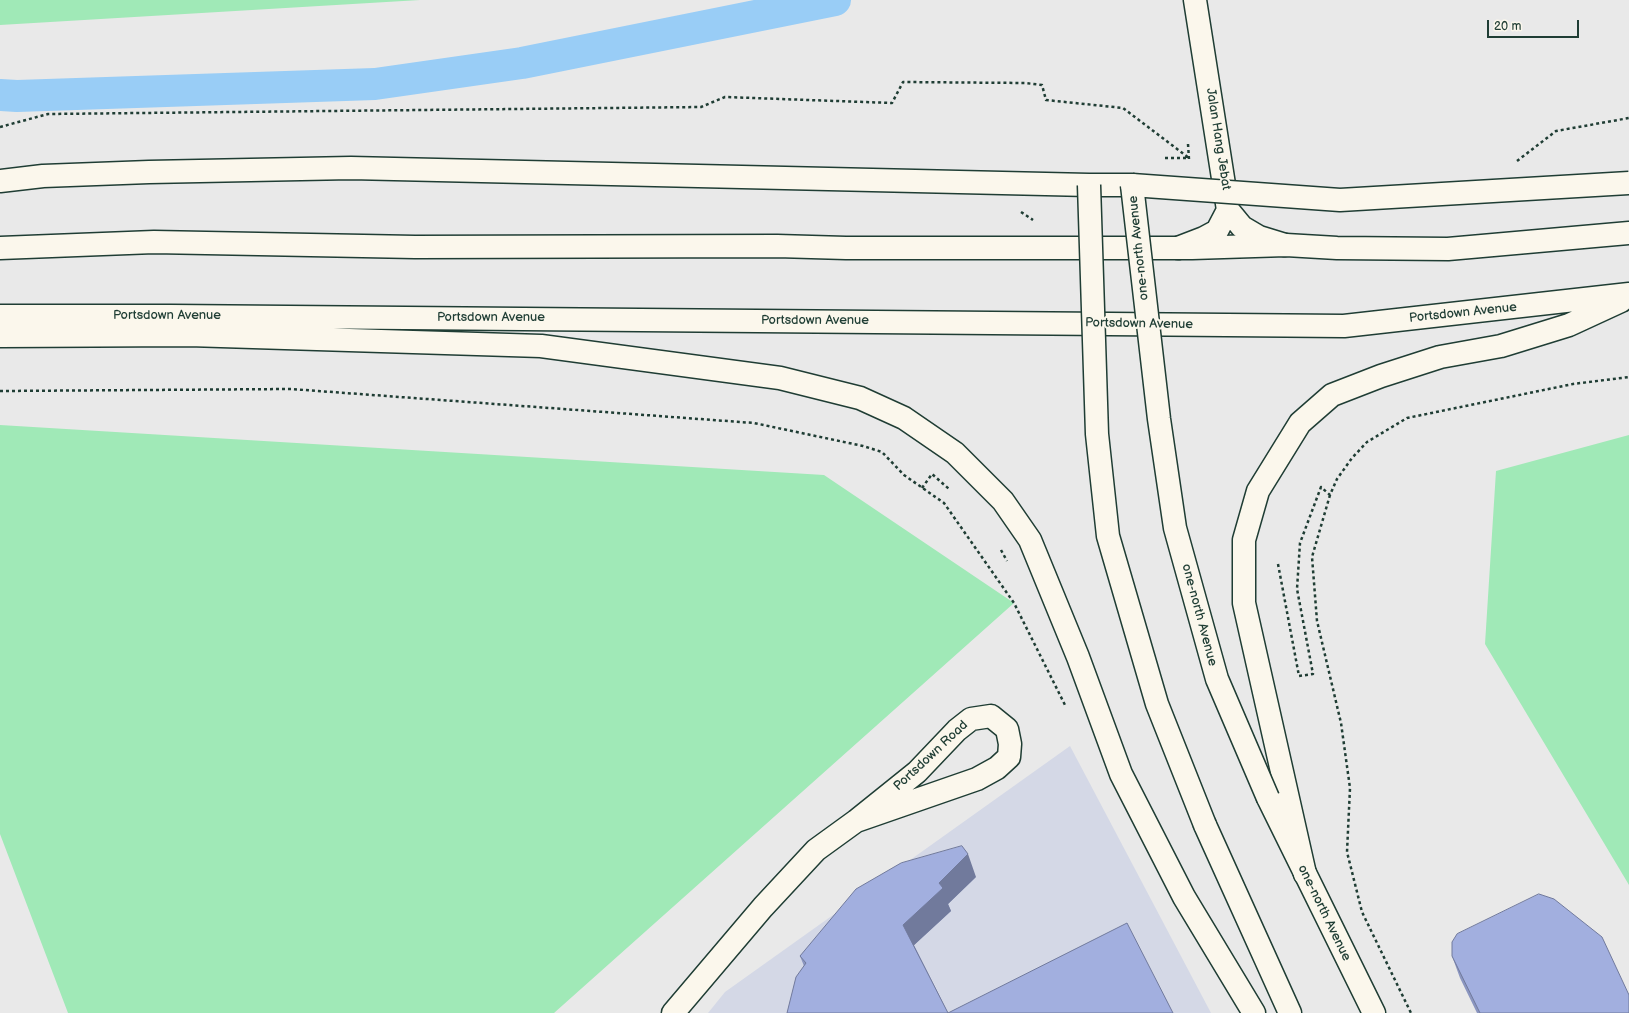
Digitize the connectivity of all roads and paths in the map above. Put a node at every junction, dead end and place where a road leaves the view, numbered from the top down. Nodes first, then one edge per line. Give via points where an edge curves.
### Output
1 (1195, 0) edge
2 (1629, 118) edge
3 (0, 127) edge
4 (1556, 131) dead end
5 (1189, 158) dead end
6 (0, 181) edge
7 (1629, 183) edge
8 (1089, 185) junction
9 (1132, 185) junction
10 (1228, 210) junction
11 (1629, 233) edge
12 (1286, 245) junction
13 (0, 248) edge
14 (1178, 248) junction
15 (1629, 296) edge
16 (0, 316) edge
17 (0, 336) edge
18 (1629, 377) edge
19 (0, 391) edge
20 (950, 489) dead end
21 (1330, 495) junction
22 (998, 543) dead end
23 (1008, 563) dead end
24 (1278, 564) dead end
25 (856, 821) junction
26 (1305, 874) junction
27 (673, 1013) edge
28 (1254, 1013) edge
29 (1290, 1013) edge
30 (1374, 1013) edge
31 (1411, 1013) edge

1 - 10 main road, Jalan Hang Jebat
2 - 4 path
3 - 5 path via 48,114 701,107 725,97 892,103 903,82 1025,83 1042,85 1046,100 1123,108
6 - 8 main road via 43,176 149,172 351,168
7 - 9 main road, bridge via 1340,200
8 - 9 main road
8 - 29 main road, bridge via 1097,434 1108,536 1158,704 1205,825
9 - 26 main road, one-north Avenue, bridge via 1159,419 1175,528 1217,680 1268,798
10 - 12 main road via 1242,227 1260,237
10 - 14 main road via 1217,231
11 - 12 main road via 1448,249
12 - 14 main road
13 - 14 main road via 154,242 415,247
15 - 16 main road, Portsdown Avenue via 1344,326
15 - 26 main road via 1569,325 1501,346 1440,357 1332,395 1300,423 1258,491 1244,540 1244,603
17 - 28 main road via 190,335 541,346 780,378 860,398 904,418 955,453 1004,501 1030,540 1078,657 1121,774 1184,897
18 - 21 path via 1573,384 1408,418 1368,442 1352,458
19 - 20 path via 291,389 754,423 882,452 904,475 922,488 932,474
21 - 24 path via 1321,487 1300,543 1296,590 1313,674 1299,676
21 - 31 path via 1312,557 1317,621 1341,723 1350,788 1347,852 1362,912
22 - 23 path
25 - 25 main road, Portsdown Road via 917,772 971,719 991,716 1007,729 1009,757 997,768 978,779
25 - 27 main road, Portsdown Road via 816,850 763,907
26 - 30 main road, one-north Avenue

